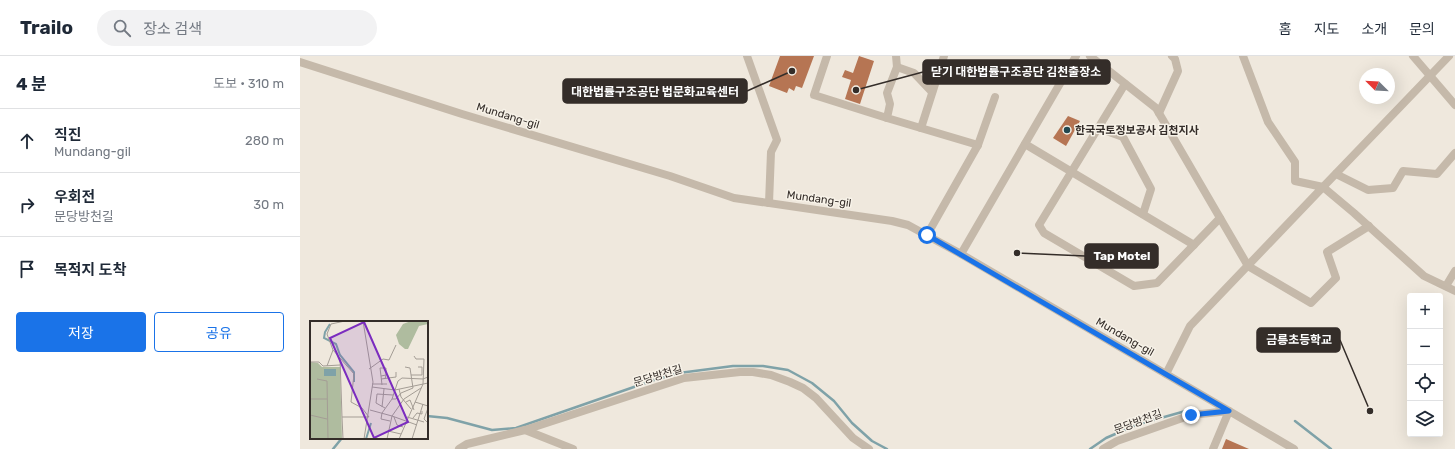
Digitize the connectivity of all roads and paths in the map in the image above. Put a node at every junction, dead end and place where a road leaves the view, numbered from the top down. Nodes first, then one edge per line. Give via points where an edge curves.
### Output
1 (747, 56) edge
2 (827, 56) edge
3 (896, 56) edge
4 (944, 56) edge
5 (1076, 56) edge
6 (1090, 56) edge
7 (1172, 56) edge
8 (1243, 56) edge
9 (1413, 56) edge
10 (1450, 56) edge
11 (300, 62) edge
12 (897, 67) junction
13 (1430, 76) junction
14 (1125, 84) junction
15 (932, 92) junction
16 (995, 97) dead end
17 (1455, 105) edge
18 (1159, 113) junction
19 (887, 118) junction
20 (921, 128) junction
21 (1098, 128) junction
22 (1025, 144) junction
23 (978, 145) junction
24 (1455, 153) edge
25 (1071, 172) junction
26 (1336, 174) junction
27 (1323, 187) junction
28 (769, 203) junction
29 (1142, 214) junction
30 (1220, 218) junction
31 (1369, 226) junction
32 (927, 235) junction
33 (1194, 245) junction
34 (961, 254) junction
35 (1248, 266) junction
36 (1455, 271) edge
37 (1446, 286) junction
38 (1455, 291) edge
39 (1166, 374) junction
40 (1229, 411) junction
41 (525, 430) junction
42 (459, 449) edge
43 (573, 449) edge
44 (869, 449) edge
45 (1103, 449) edge
46 (1213, 449) edge
47 (1294, 449) edge

1 - 28 street via 777,140 771,152
2 - 19 street via 814,94
3 - 12 street
4 - 15 street
5 - 22 street
6 - 14 street
7 - 18 street via 1175,58 1178,71
8 - 27 street via 1268,122 1295,162 1294,181
9 - 13 street
10 - 13 street
11 - 28 street, Mundang-gil via 734,198
12 - 15 street via 914,73
12 - 19 street via 888,93 890,104
13 - 17 street
13 - 26 street
14 - 18 street
14 - 21 street
15 - 20 street
16 - 23 street
18 - 30 street
19 - 20 street
20 - 23 street
21 - 25 street
21 - 29 street via 1124,137 1151,190
22 - 25 street
22 - 34 street
23 - 32 street
24 - 26 street via 1437,174 1403,171 1393,188 1368,190
25 - 29 street
25 - 33 street via 1039,225 1044,233 1127,283 1134,286 1157,283
26 - 27 street
27 - 31 street
27 - 35 street
28 - 32 street, Mundang-gil via 892,221 908,225
29 - 33 street
30 - 33 street
30 - 35 street
31 - 35 street via 1327,252 1336,278 1311,303
31 - 37 street via 1424,276
32 - 34 street, Mundang-gil
34 - 39 street, Mundang-gil
35 - 39 street via 1190,326
36 - 37 street
37 - 38 street
39 - 40 street, Mundang-gil
40 - 45 street, 문당방천길 via 1191,415 1117,441
40 - 46 street
40 - 47 street, Mundang-gil
41 - 42 street, 문당방천길 via 484,439
41 - 43 street
41 - 44 street, 문당방천길 via 684,378 753,372 771,375 803,388 816,398 853,438

